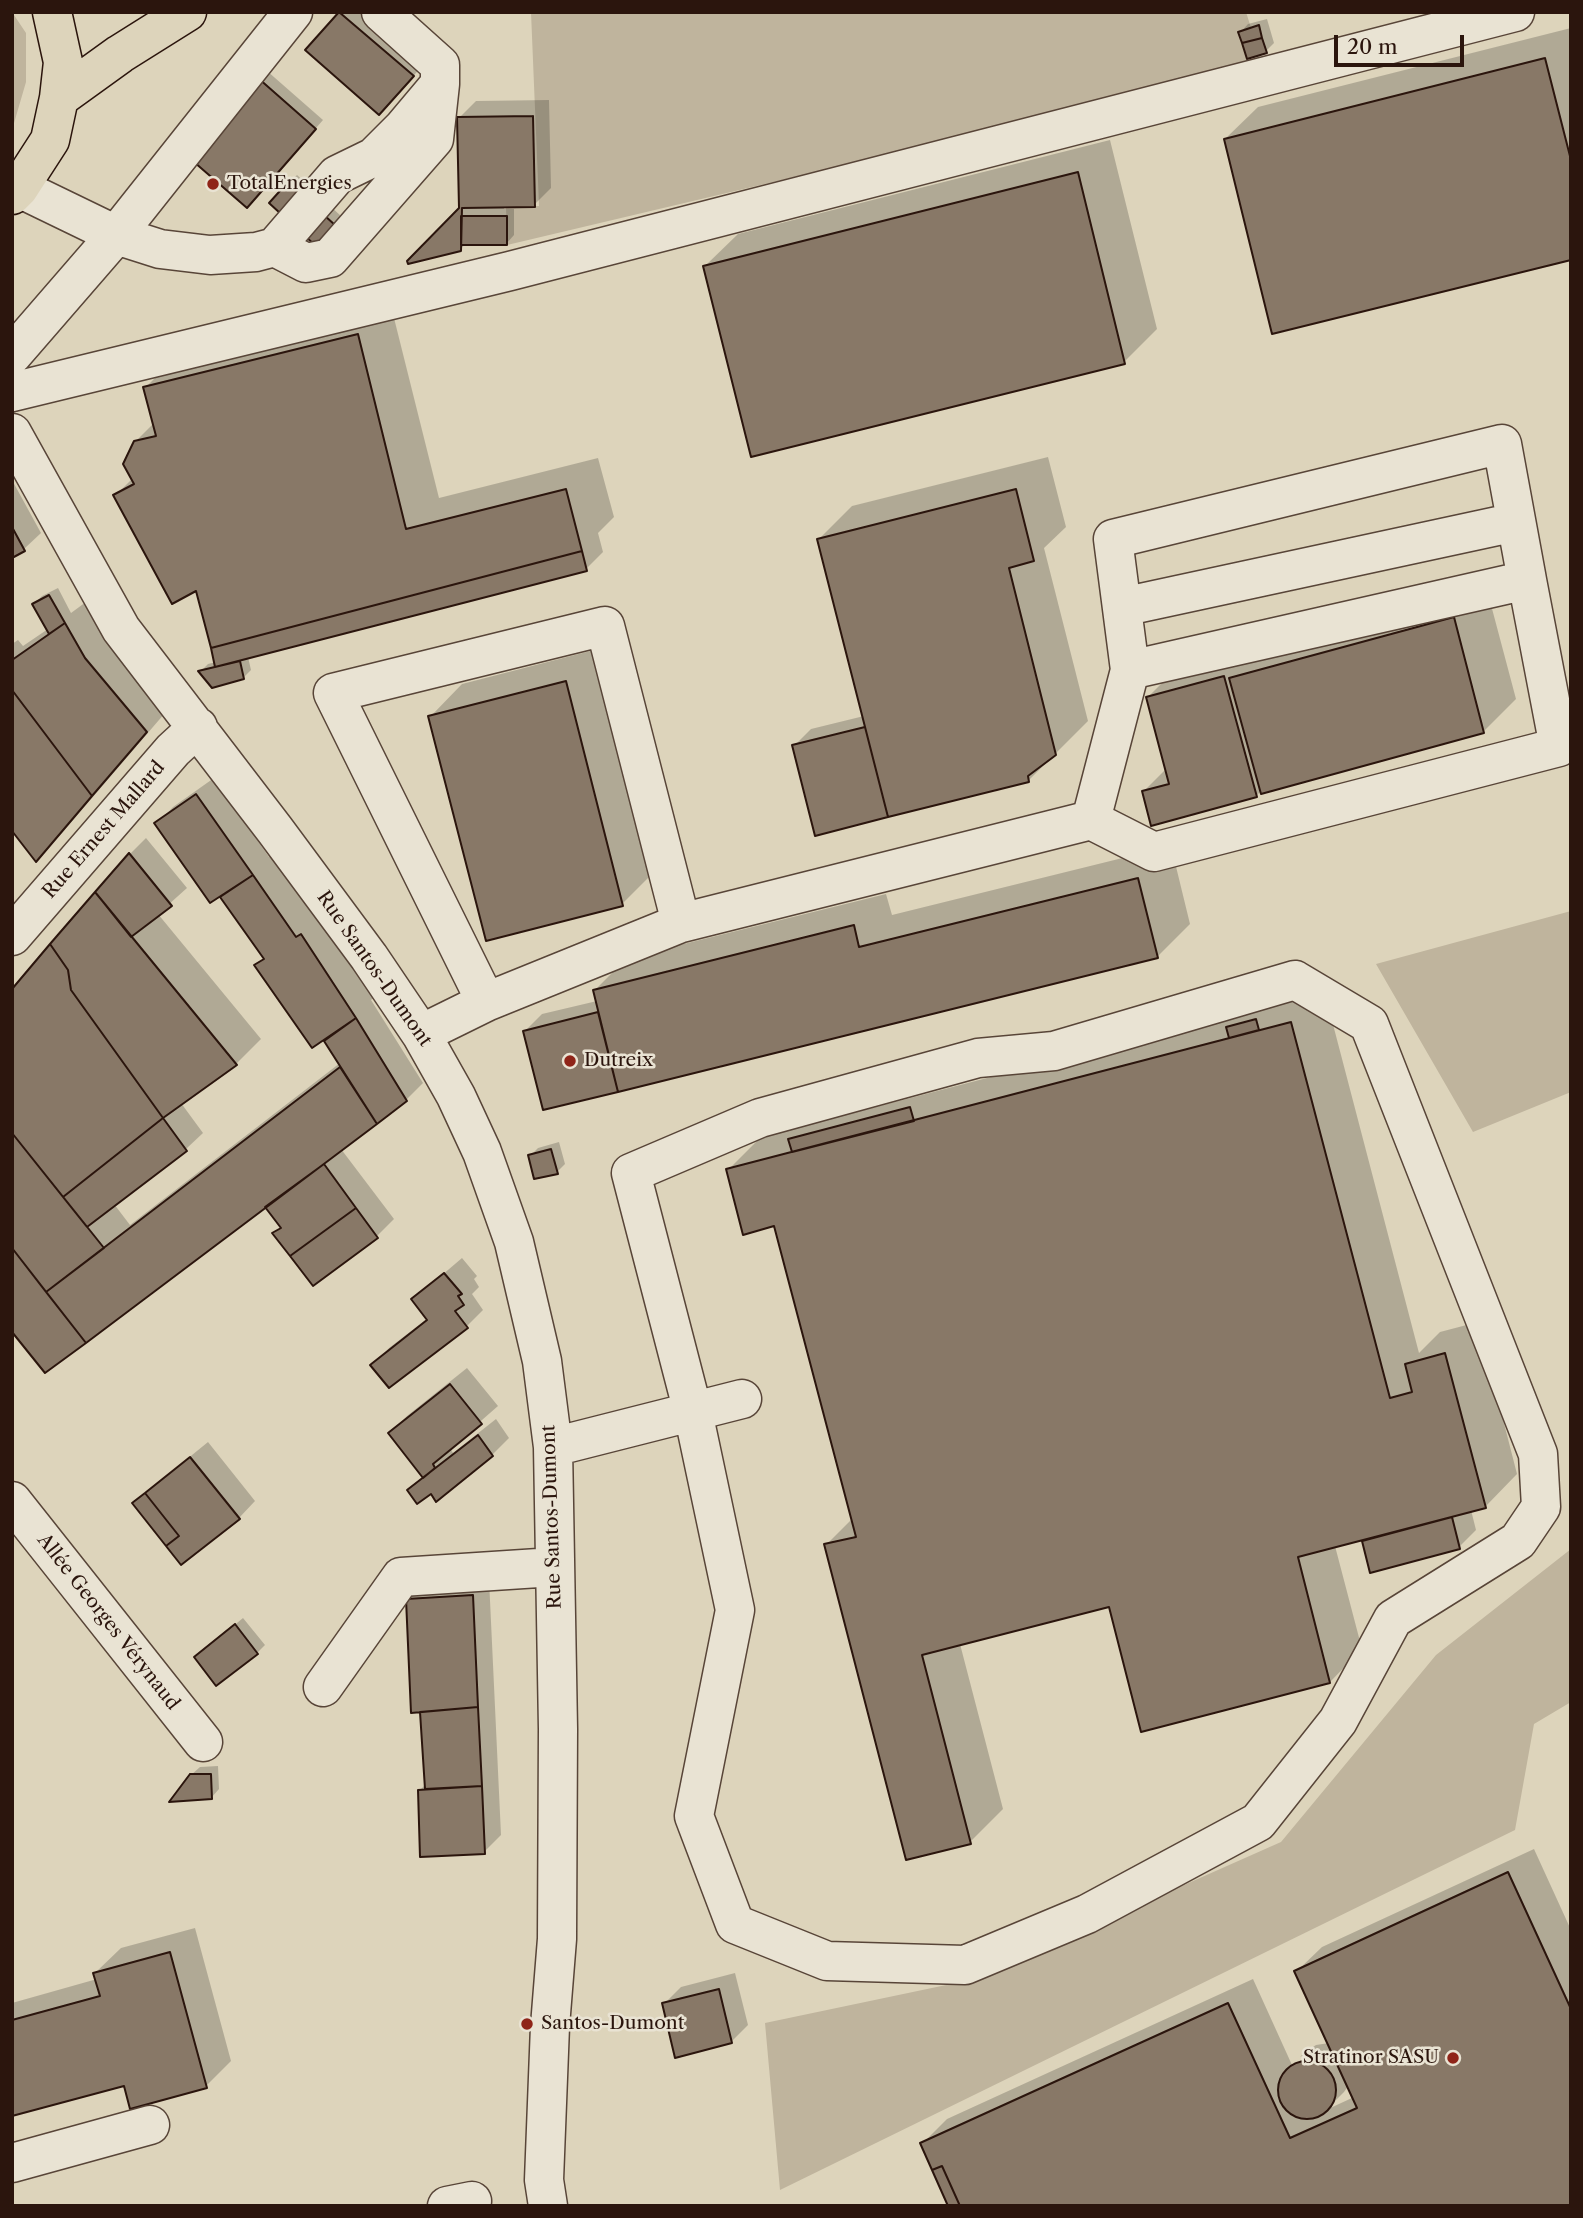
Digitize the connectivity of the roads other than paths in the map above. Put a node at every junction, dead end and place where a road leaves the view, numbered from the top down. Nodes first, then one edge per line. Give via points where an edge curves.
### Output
1 (52, 12) edge
2 (187, 12) edge
3 (292, 12) edge
4 (381, 12) edge
5 (1515, 12) edge
6 (59, 98) junction
7 (16, 191) edge
8 (116, 235) junction
9 (12, 355) edge
10 (12, 392) edge
11 (12, 433) edge
12 (1516, 522) junction
13 (1527, 580) junction
14 (1122, 607) junction
15 (1130, 670) junction
16 (198, 727) junction
17 (1091, 820) junction
18 (681, 923) junction
19 (12, 936) edge
20 (486, 1002) junction
21 (421, 1034) junction
22 (742, 1399) dead end
23 (693, 1412) junction
24 (553, 1447) junction
25 (12, 1502) edge
26 (554, 1567) junction
27 (323, 1687) dead end
28 (203, 1742) dead end
29 (150, 2125) dead end
30 (12, 2163) edge
31 (548, 2206) edge

1 - 6 main road via 63,62
2 - 6 main road
3 - 8 street
4 - 8 street via 440,65 440,84 374,156 337,175 275,247 210,255 160,249
5 - 10 street via 510,271
6 - 7 main road via 50,140
7 - 8 street
8 - 9 street
11 - 16 street, Rue Santos-Dumont via 121,629
12 - 13 street
12 - 14 street
12 - 14 street via 1502,444 1113,539
13 - 15 street
13 - 17 street via 1559,747 1154,852
14 - 15 street
15 - 17 street
16 - 19 street, Rue Ernest Mallard
16 - 21 street, Rue Santos-Dumont
17 - 18 street
18 - 20 street
18 - 20 street via 605,626 333,693
20 - 21 street
21 - 24 street, Rue Santos-Dumont via 482,1152 514,1242 542,1361
22 - 23 street
23 - 23 street via 631,1173 760,1118 978,1058 1054,1051 1295,980 1369,1024 1538,1454 1541,1507 1518,1541 1393,1619 1338,1721 1258,1822 1087,1914 965,1965 827,1961 735,1924 694,1816 736,1609
23 - 24 street
24 - 26 street, Rue Santos-Dumont
25 - 28 street, Allée Georges Vérynaud
26 - 27 street via 401,1577
26 - 31 street, Rue Santos-Dumont via 557,1939 544,2180
29 - 30 street

